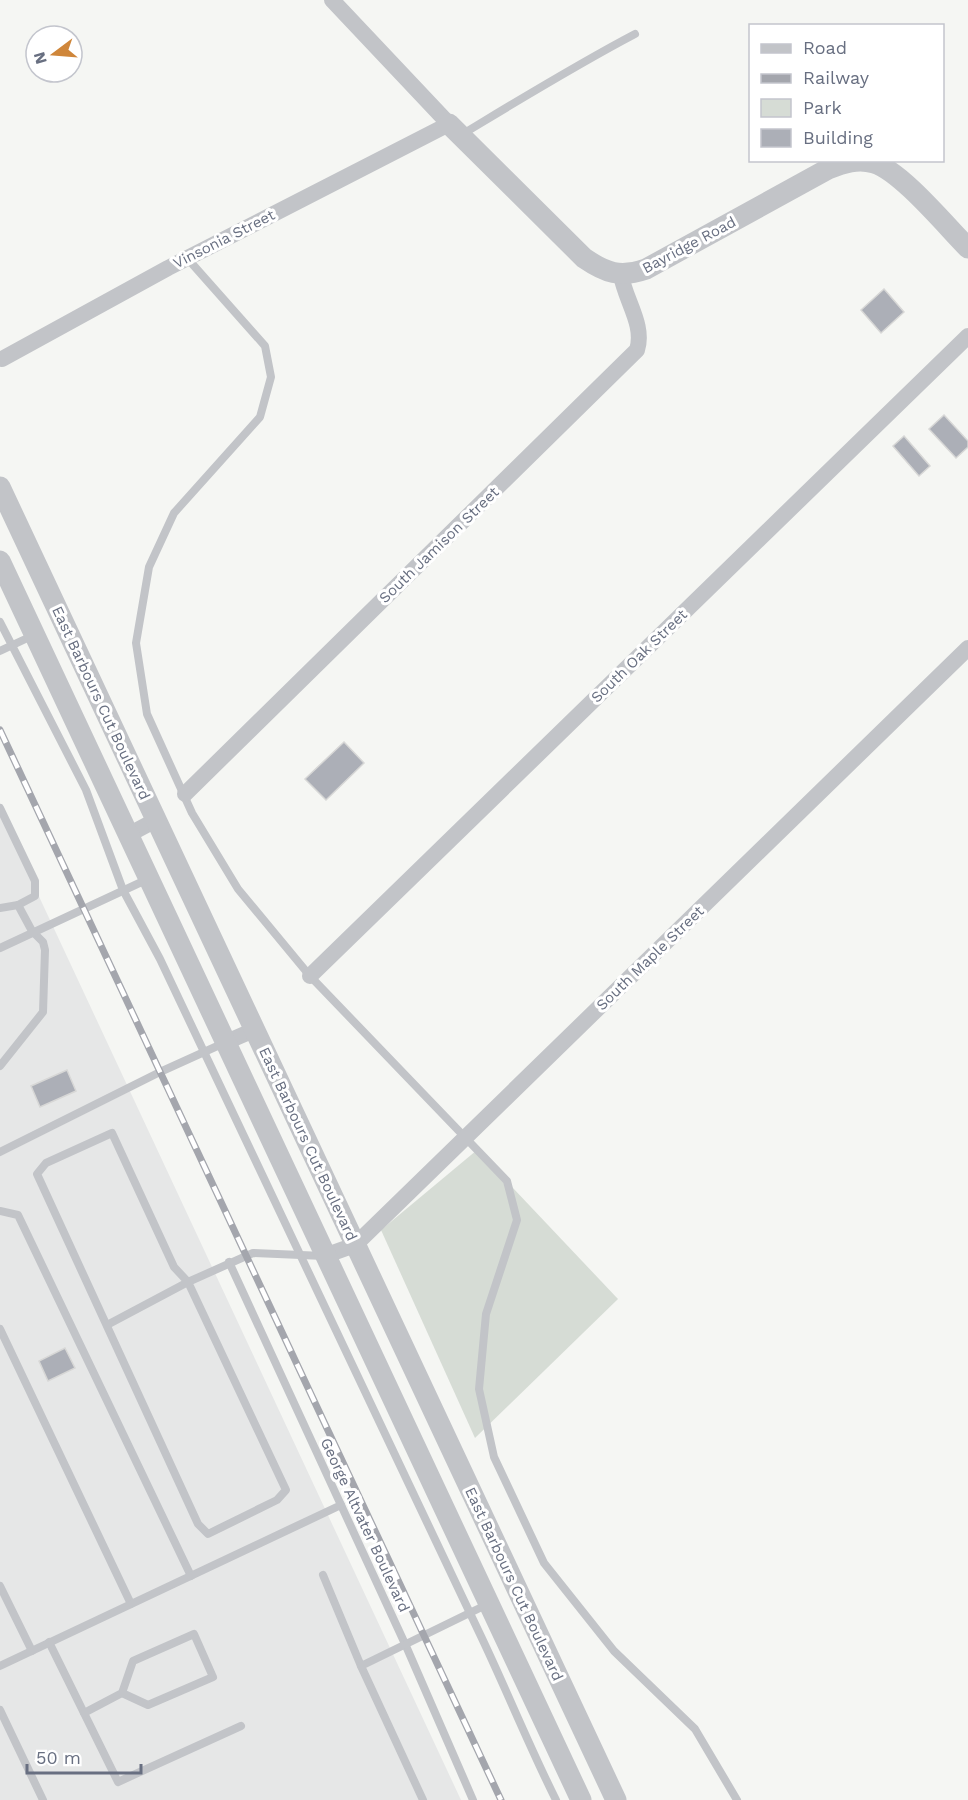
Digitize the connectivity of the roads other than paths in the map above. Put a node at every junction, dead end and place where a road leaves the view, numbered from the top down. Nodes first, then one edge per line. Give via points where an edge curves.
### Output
1 (332, 0) edge
2 (635, 33) dead end
3 (455, 130) junction
4 (849, 162) edge
5 (864, 162) edge
6 (968, 248) edge
7 (187, 258) junction
8 (621, 275) junction
9 (968, 336) edge
10 (2, 359) dead end
11 (0, 487) edge
12 (0, 561) edge
13 (0, 622) edge
14 (63, 622) junction
15 (34, 635) junction
16 (11, 646) junction
17 (968, 648) edge
18 (0, 651) edge
19 (185, 794) junction
20 (0, 808) edge
21 (156, 820) junction
22 (128, 835) junction
23 (148, 879) junction
24 (123, 890) junction
25 (18, 905) junction
26 (0, 908) edge
27 (32, 931) junction
28 (0, 948) edge
29 (310, 976) junction
30 (254, 1030) junction
31 (224, 1043) junction
32 (204, 1052) junction
33 (0, 1066) edge
34 (465, 1138) junction
35 (0, 1152) edge
36 (0, 1211) edge
37 (356, 1245) junction
38 (298, 1255) junction
39 (324, 1256) junction
40 (229, 1262) junction
41 (188, 1282) junction
42 (107, 1325) junction
43 (0, 1329) edge
44 (456, 1460) junction
45 (427, 1474) junction
46 (341, 1505) junction
47 (323, 1575) dead end
48 (190, 1576) junction
49 (0, 1586) edge
50 (516, 1590) junction
51 (131, 1604) junction
52 (479, 1608) junction
53 (50, 1642) junction
54 (406, 1646) junction
55 (32, 1651) junction
56 (0, 1666) edge
57 (362, 1666) junction
58 (122, 1693) junction
59 (0, 1710) edge
60 (84, 1713) junction
61 (242, 1726) dead end
62 (43, 1800) edge
63 (423, 1800) edge
64 (473, 1800) edge
65 (556, 1800) edge
66 (581, 1800) edge
67 (616, 1800) edge
68 (737, 1800) edge

1 - 3 street, Bayridge Road
2 - 3 lane via 537,92
3 - 7 street, Vinsonia Street
3 - 8 street, Bayridge Road via 584,258 602,270
4 - 8 street, Bayridge Road via 828,169 646,269
5 - 6 street, Bayridge Road via 876,163 899,178
7 - 10 street, Vinsonia Street
7 - 19 lane via 265,346 272,377 260,417 174,513 149,567 136,644 147,714
8 - 19 street, South Jamison Street via 639,330 637,350
9 - 29 street, South Oak Street
11 - 14 street, East Barbours Cut Boulevard
12 - 15 street, East Barbours Cut Boulevard
13 - 16 lane
14 - 15 street
14 - 21 street, East Barbours Cut Boulevard
15 - 16 lane
15 - 22 street, East Barbours Cut Boulevard
16 - 18 lane
16 - 24 lane via 86,790
17 - 34 street, South Maple Street
19 - 29 lane via 192,813 238,889
20 - 25 lane via 35,881 35,896
21 - 22 street
21 - 30 street, East Barbours Cut Boulevard
22 - 23 street, East Barbours Cut Boulevard
23 - 24 lane
23 - 31 street, East Barbours Cut Boulevard
24 - 27 lane
24 - 32 lane
25 - 26 lane
25 - 27 lane
27 - 28 lane
27 - 33 lane via 44,942 43,1012
29 - 34 lane
30 - 31 street
30 - 37 street, East Barbours Cut Boulevard
31 - 32 lane
31 - 39 street, East Barbours Cut Boulevard
32 - 35 lane
32 - 38 lane
34 - 37 street, South Maple Street
34 - 68 lane via 507,1181 517,1220 485,1324 479,1389 494,1457 544,1563 614,1651 695,1729
36 - 48 lane via 18,1215
37 - 39 street, South Maple Street
37 - 44 street, East Barbours Cut Boulevard
38 - 39 lane
38 - 40 lane via 253,1254
38 - 52 lane
39 - 45 street, East Barbours Cut Boulevard
40 - 41 lane
40 - 46 lane, George Altvater Boulevard
41 - 42 lane
41 - 42 lane via 174,1267 112,1133 46,1163 37,1174
41 - 42 lane via 286,1490 277,1500 208,1534 198,1524
43 - 51 lane
44 - 45 street
44 - 50 street, East Barbours Cut Boulevard
45 - 52 street, East Barbours Cut Boulevard
46 - 48 lane
46 - 54 lane, George Altvater Boulevard
47 - 57 lane
48 - 51 lane
49 - 55 lane
50 - 52 street
50 - 67 street, East Barbours Cut Boulevard
51 - 53 lane
52 - 54 lane
52 - 65 lane
52 - 66 street, East Barbours Cut Boulevard
53 - 55 lane
53 - 60 lane
54 - 57 lane
54 - 64 lane, George Altvater Boulevard
55 - 56 lane
57 - 63 lane
58 - 58 lane via 148,1705 213,1677 194,1634 134,1662
58 - 60 lane
59 - 62 lane
60 - 61 lane via 118,1782

